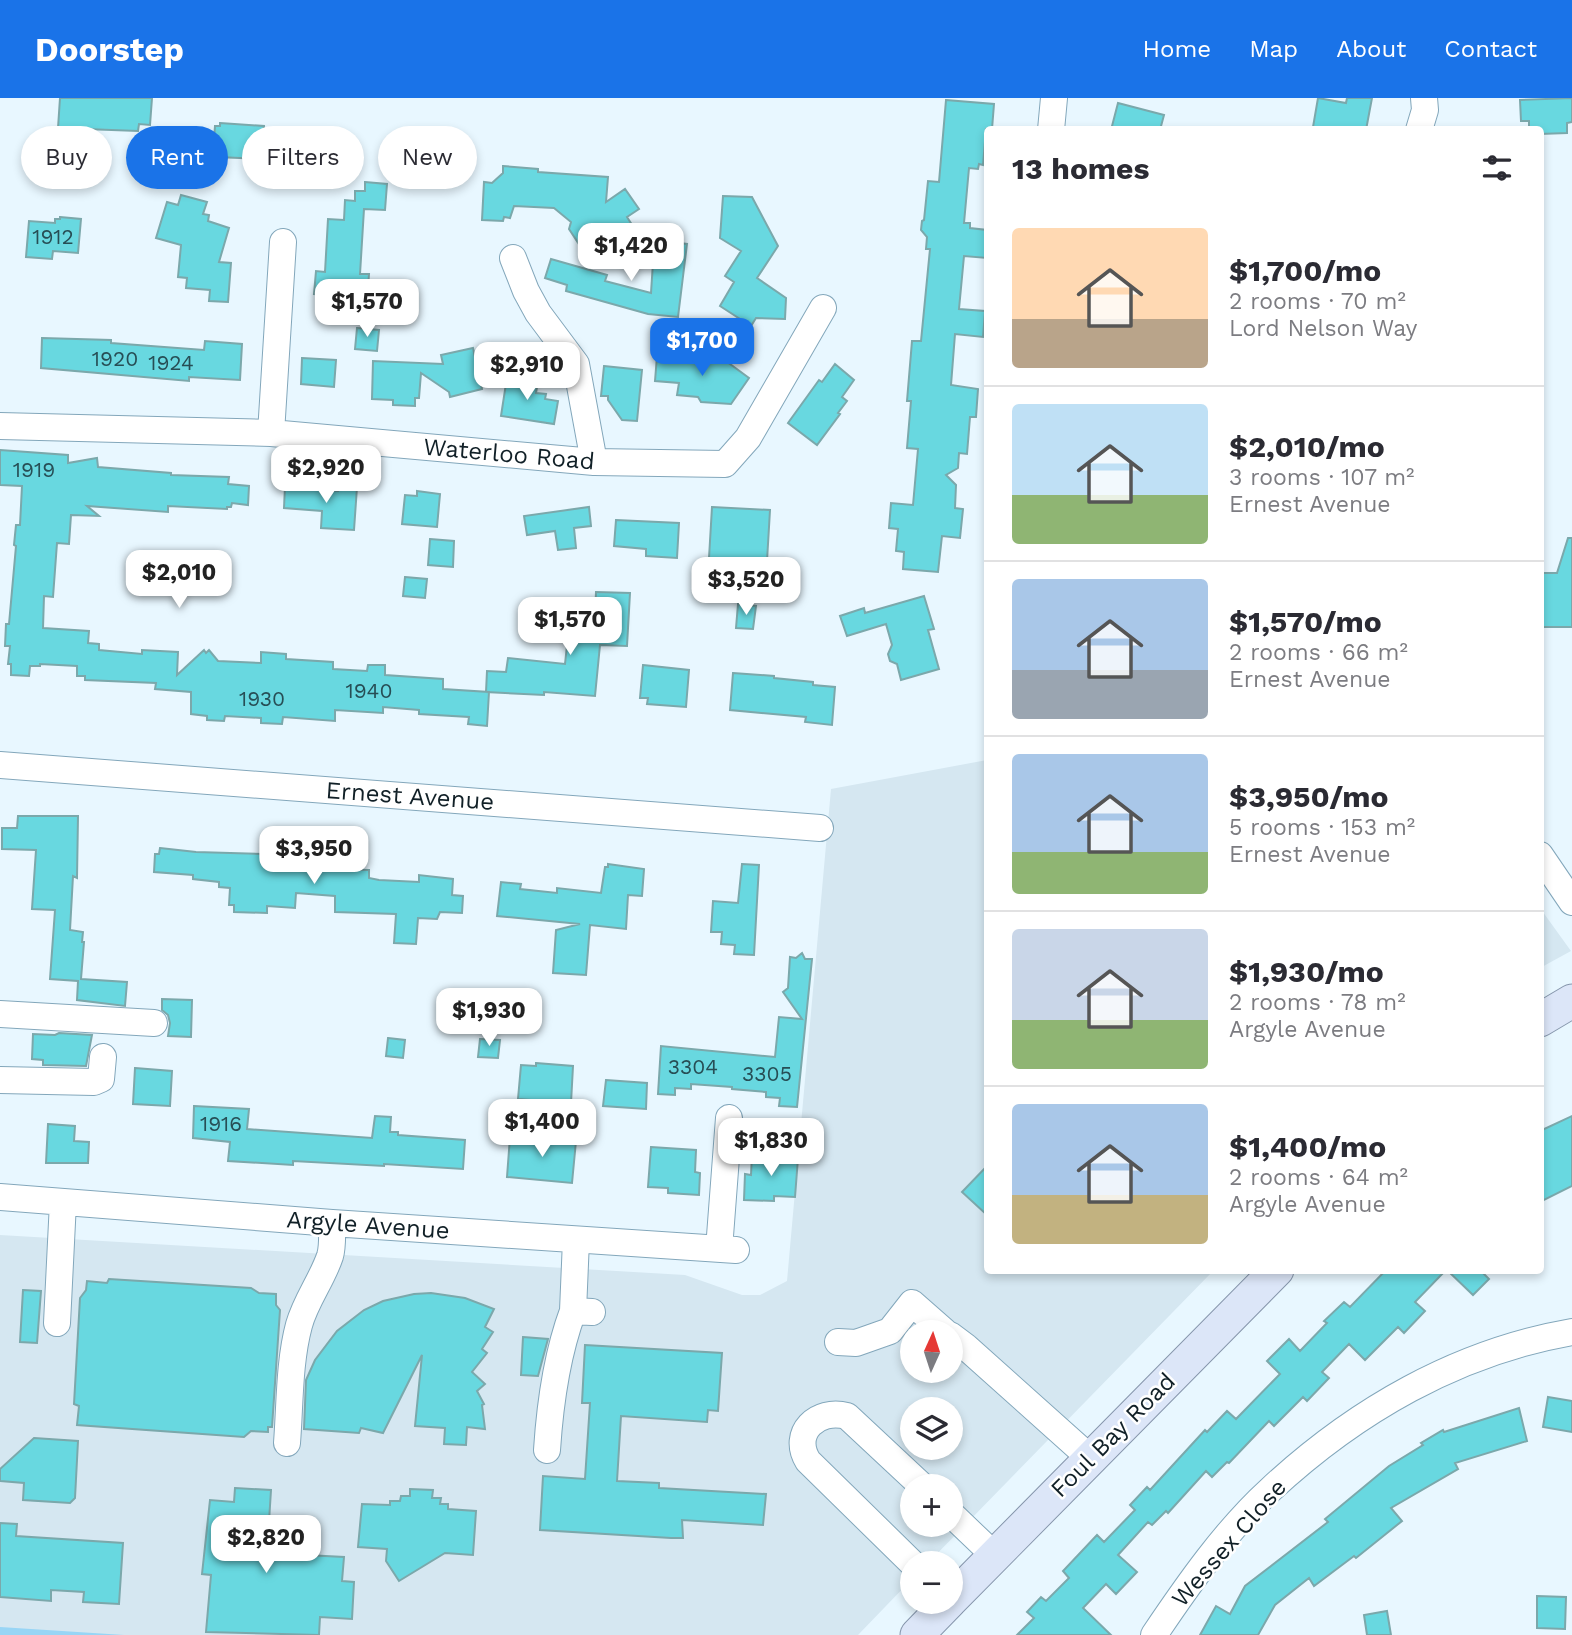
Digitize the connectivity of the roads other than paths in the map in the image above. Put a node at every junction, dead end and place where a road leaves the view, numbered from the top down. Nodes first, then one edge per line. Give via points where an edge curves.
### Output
1 (1054, 98) edge
2 (1424, 98) edge
3 (1051, 126) edge
4 (1420, 126) edge
5 (284, 242) dead end
6 (513, 258) dead end
7 (823, 308) dead end
8 (0, 426) edge
9 (271, 433) junction
10 (594, 462) junction
11 (0, 765) edge
12 (820, 828) dead end
13 (1544, 861) edge
14 (1572, 902) edge
15 (1572, 1002) edge
16 (0, 1014) edge
17 (1544, 1018) edge
18 (154, 1023) dead end
19 (103, 1057) dead end
20 (0, 1080) edge
21 (729, 1118) dead end
22 (0, 1197) edge
23 (63, 1202) junction
24 (332, 1223) junction
25 (576, 1240) junction
26 (1273, 1274) edge
27 (931, 1320) edge
28 (57, 1324) dead end
29 (1572, 1332) edge
30 (849, 1339) dead end
31 (963, 1345) edge
32 (287, 1443) dead end
33 (547, 1450) dead end
34 (1090, 1458) junction
35 (909, 1474) edge
36 (963, 1526) edge
37 (900, 1551) edge
38 (993, 1555) junction
39 (963, 1587) edge
40 (937, 1614) edge
41 (917, 1635) edge
42 (1154, 1635) edge

1 - 3 street
2 - 4 street
5 - 9 street
6 - 10 street via 538,313 576,363
7 - 10 street, Waterloo Road via 748,438 725,464
8 - 9 street, Waterloo Road
9 - 10 street, Waterloo Road
11 - 12 street, Ernest Avenue
13 - 14 street
15 - 17 main road
16 - 18 street
19 - 20 street via 101,1079 94,1082
21 - 25 street, Argyle Avenue via 727,1250
22 - 23 street, Argyle Avenue
23 - 24 street, Argyle Avenue
23 - 28 street
24 - 25 street, Argyle Avenue
24 - 32 street via 331,1253 299,1327
25 - 33 street via 583,1311 561,1343
26 - 34 main road, Foul Bay Road
27 - 30 street via 912,1303 890,1331
29 - 42 street, Wessex Close via 1495,1351 1442,1372 1405,1389 1332,1436 1268,1491 1226,1538
31 - 34 street
34 - 38 main road, Foul Bay Road
35 - 37 street via 847,1416 834,1412 819,1416 804,1437 802,1452 808,1461
36 - 38 street
38 - 39 main road, Foul Bay Road
40 - 41 main road, Foul Bay Road

